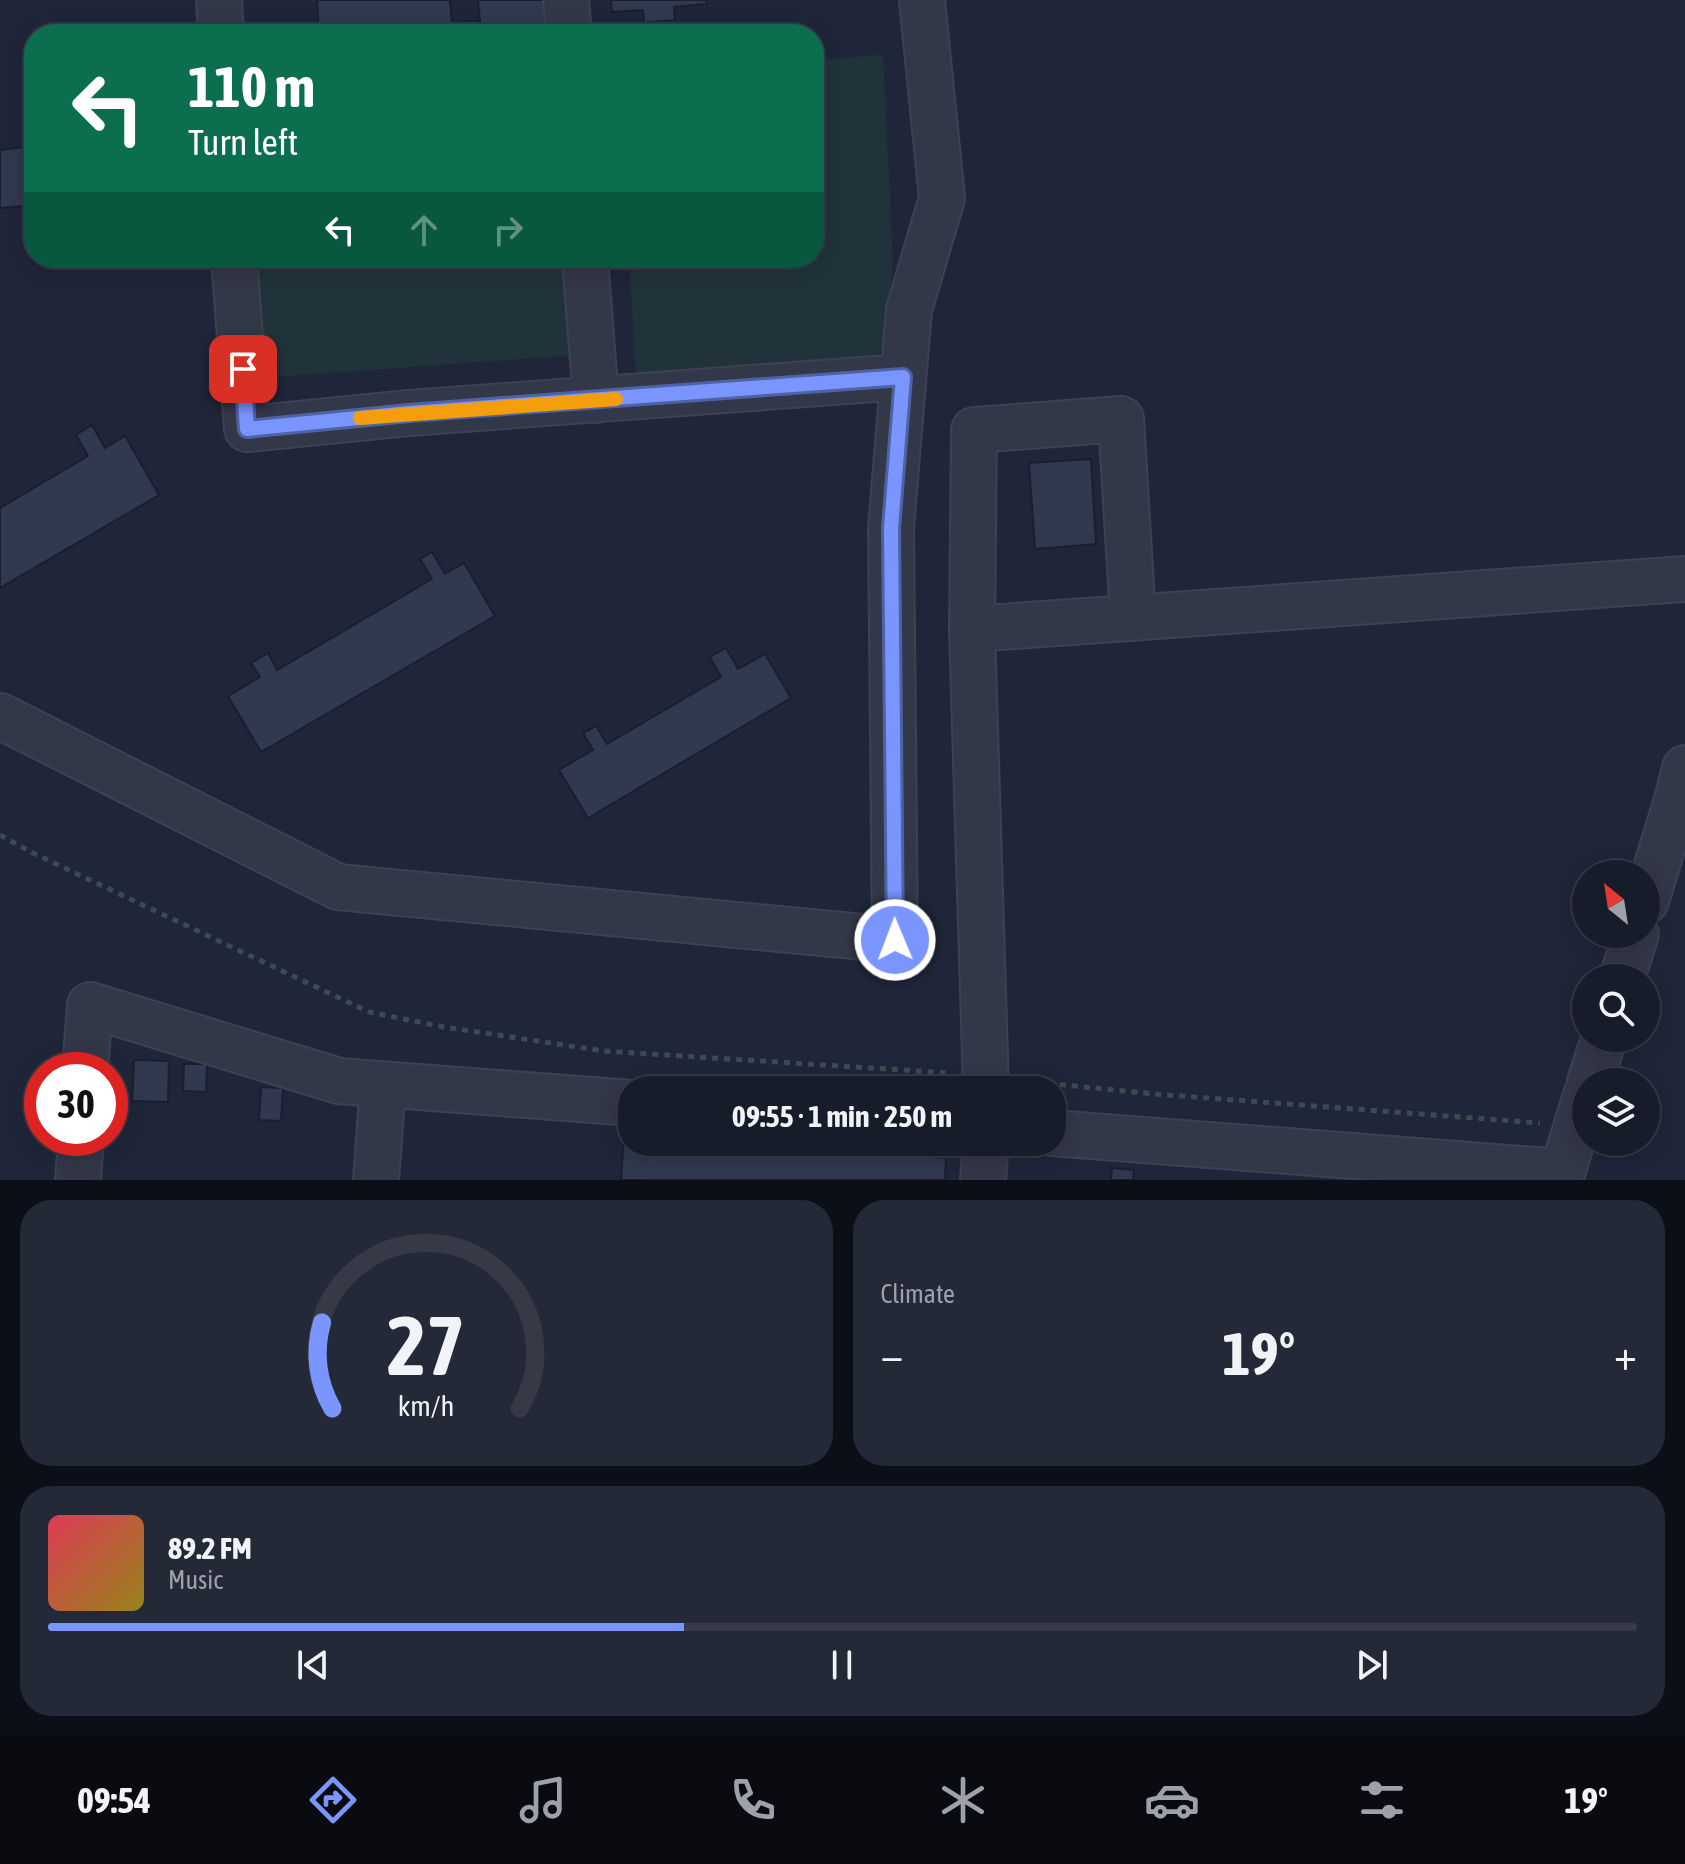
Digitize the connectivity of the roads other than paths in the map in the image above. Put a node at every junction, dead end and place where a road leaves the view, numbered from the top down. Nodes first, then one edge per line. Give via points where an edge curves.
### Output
1 (219, 0) edge
2 (566, 0) edge
3 (922, 0) edge
4 (220, 24) edge
5 (568, 24) edge
6 (235, 268) edge
7 (586, 268) edge
8 (903, 377) junction
9 (596, 400) junction
10 (1685, 579) edge
11 (1133, 618) junction
12 (972, 629) junction
13 (0, 716) edge
14 (1685, 768) edge
15 (1658, 860) edge
16 (86, 1052) edge
17 (986, 1076) edge
18 (383, 1085) junction
19 (618, 1102) edge
20 (1066, 1134) edge
21 (1572, 1140) edge
22 (80, 1156) edge
23 (985, 1156) edge
24 (1561, 1176) edge
25 (78, 1180) edge
26 (376, 1180) edge
27 (983, 1180) edge

1 - 4 street
2 - 5 street
3 - 8 street via 942,198 909,310
6 - 9 street via 247,429
7 - 9 street
8 - 9 street
8 - 13 street via 891,528 895,940 338,887
10 - 11 street
11 - 12 street
11 - 12 street via 1121,419 974,430
12 - 17 street
14 - 15 street
16 - 18 street via 90,1005 339,1081
18 - 19 street
18 - 26 street
20 - 24 street
21 - 24 street
22 - 25 street
23 - 27 street

